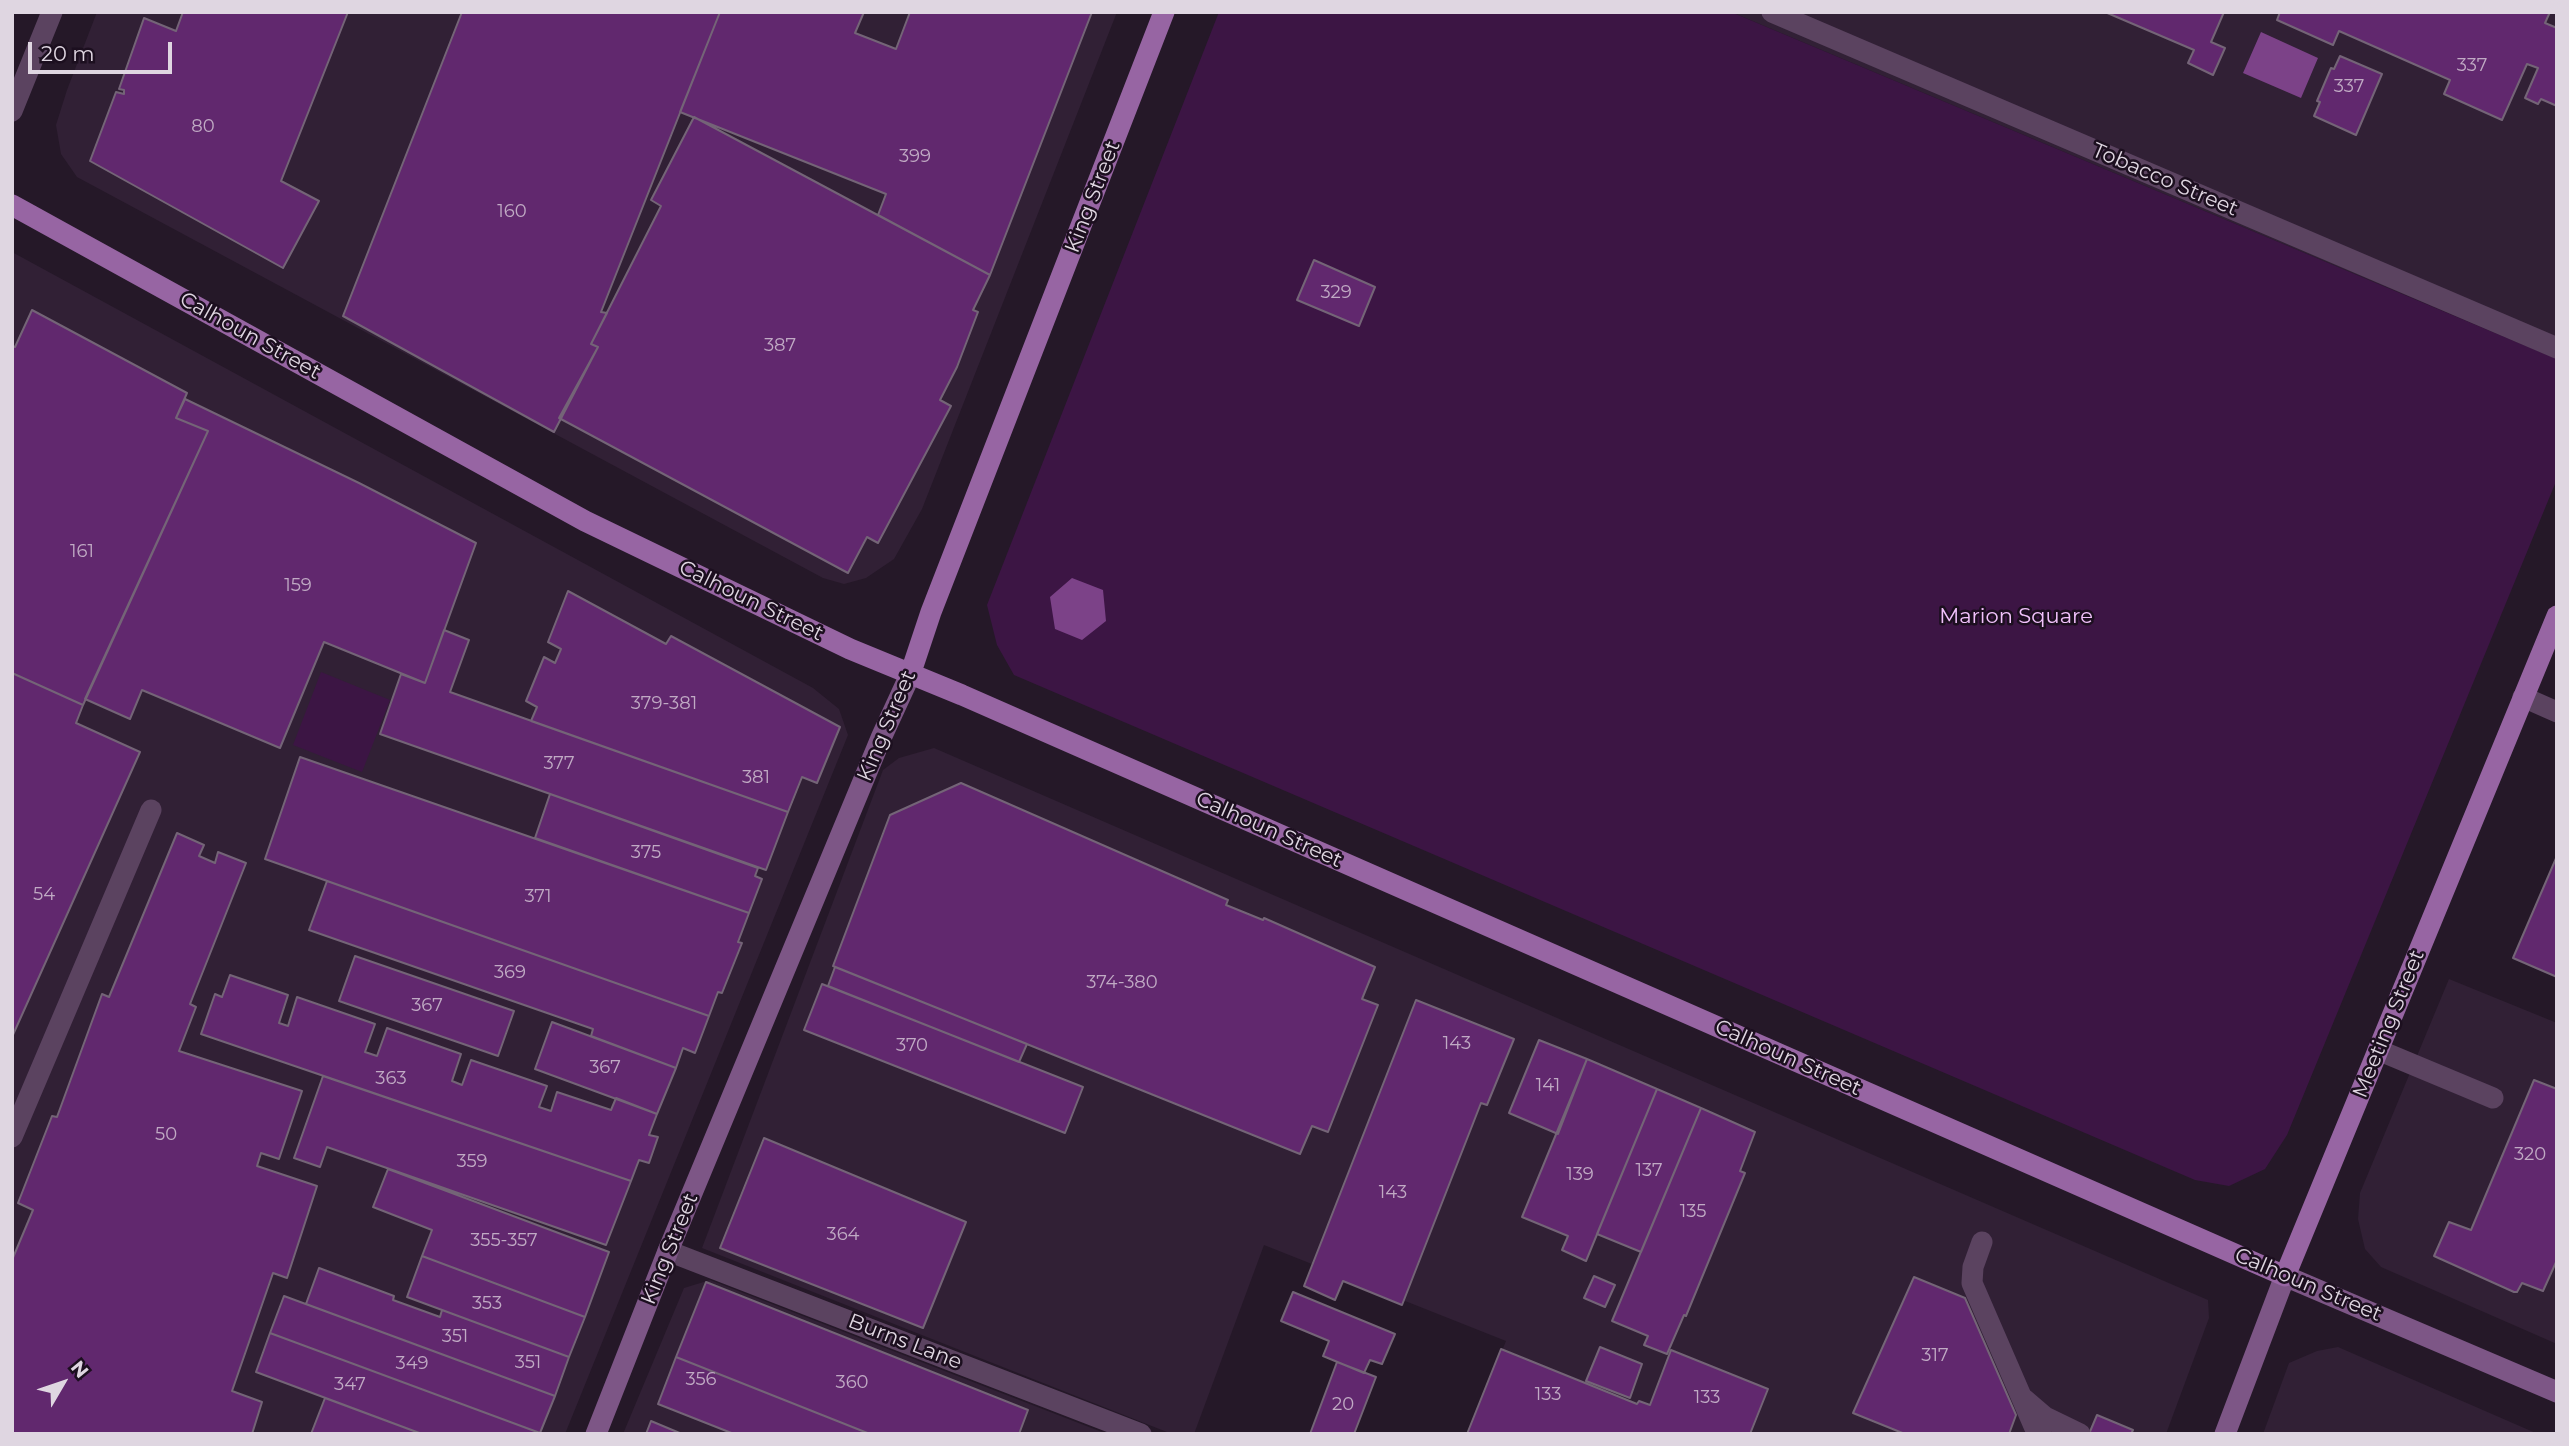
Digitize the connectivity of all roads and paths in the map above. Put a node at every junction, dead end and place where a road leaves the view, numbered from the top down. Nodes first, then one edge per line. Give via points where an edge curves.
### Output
1 (52, 12) edge
2 (1164, 12) edge
3 (1772, 12) edge
4 (12, 111) edge
5 (12, 205) edge
6 (2557, 348) edge
7 (2557, 616) edge
8 (910, 675) junction
9 (2524, 697) junction
10 (2557, 712) edge
11 (151, 810) dead end
12 (2378, 1050) junction
13 (2493, 1098) dead end
14 (12, 1137) edge
15 (1982, 1242) dead end
16 (668, 1251) junction
17 (2285, 1276) junction
18 (2557, 1392) edge
19 (2020, 1395) junction
20 (2038, 1431) edge
21 (596, 1434) edge
22 (1141, 1434) edge
23 (2080, 1434) edge
24 (2225, 1434) edge

1 - 4 street
2 - 8 main road, King Street
3 - 6 street, Tobacco Street
5 - 8 main road, Calhoun Street via 585,521
7 - 9 main road, Meeting Street
8 - 16 street, King Street
8 - 17 main road, Calhoun Street
9 - 10 street
9 - 12 main road, Meeting Street
11 - 14 street
12 - 13 street
12 - 17 main road, Meeting Street
15 - 19 street via 1972,1283
16 - 21 street, King Street
16 - 22 street, Burns Lane
17 - 18 street, Calhoun Street
17 - 24 street, Meeting Street
19 - 20 street
19 - 23 street via 2045,1417

